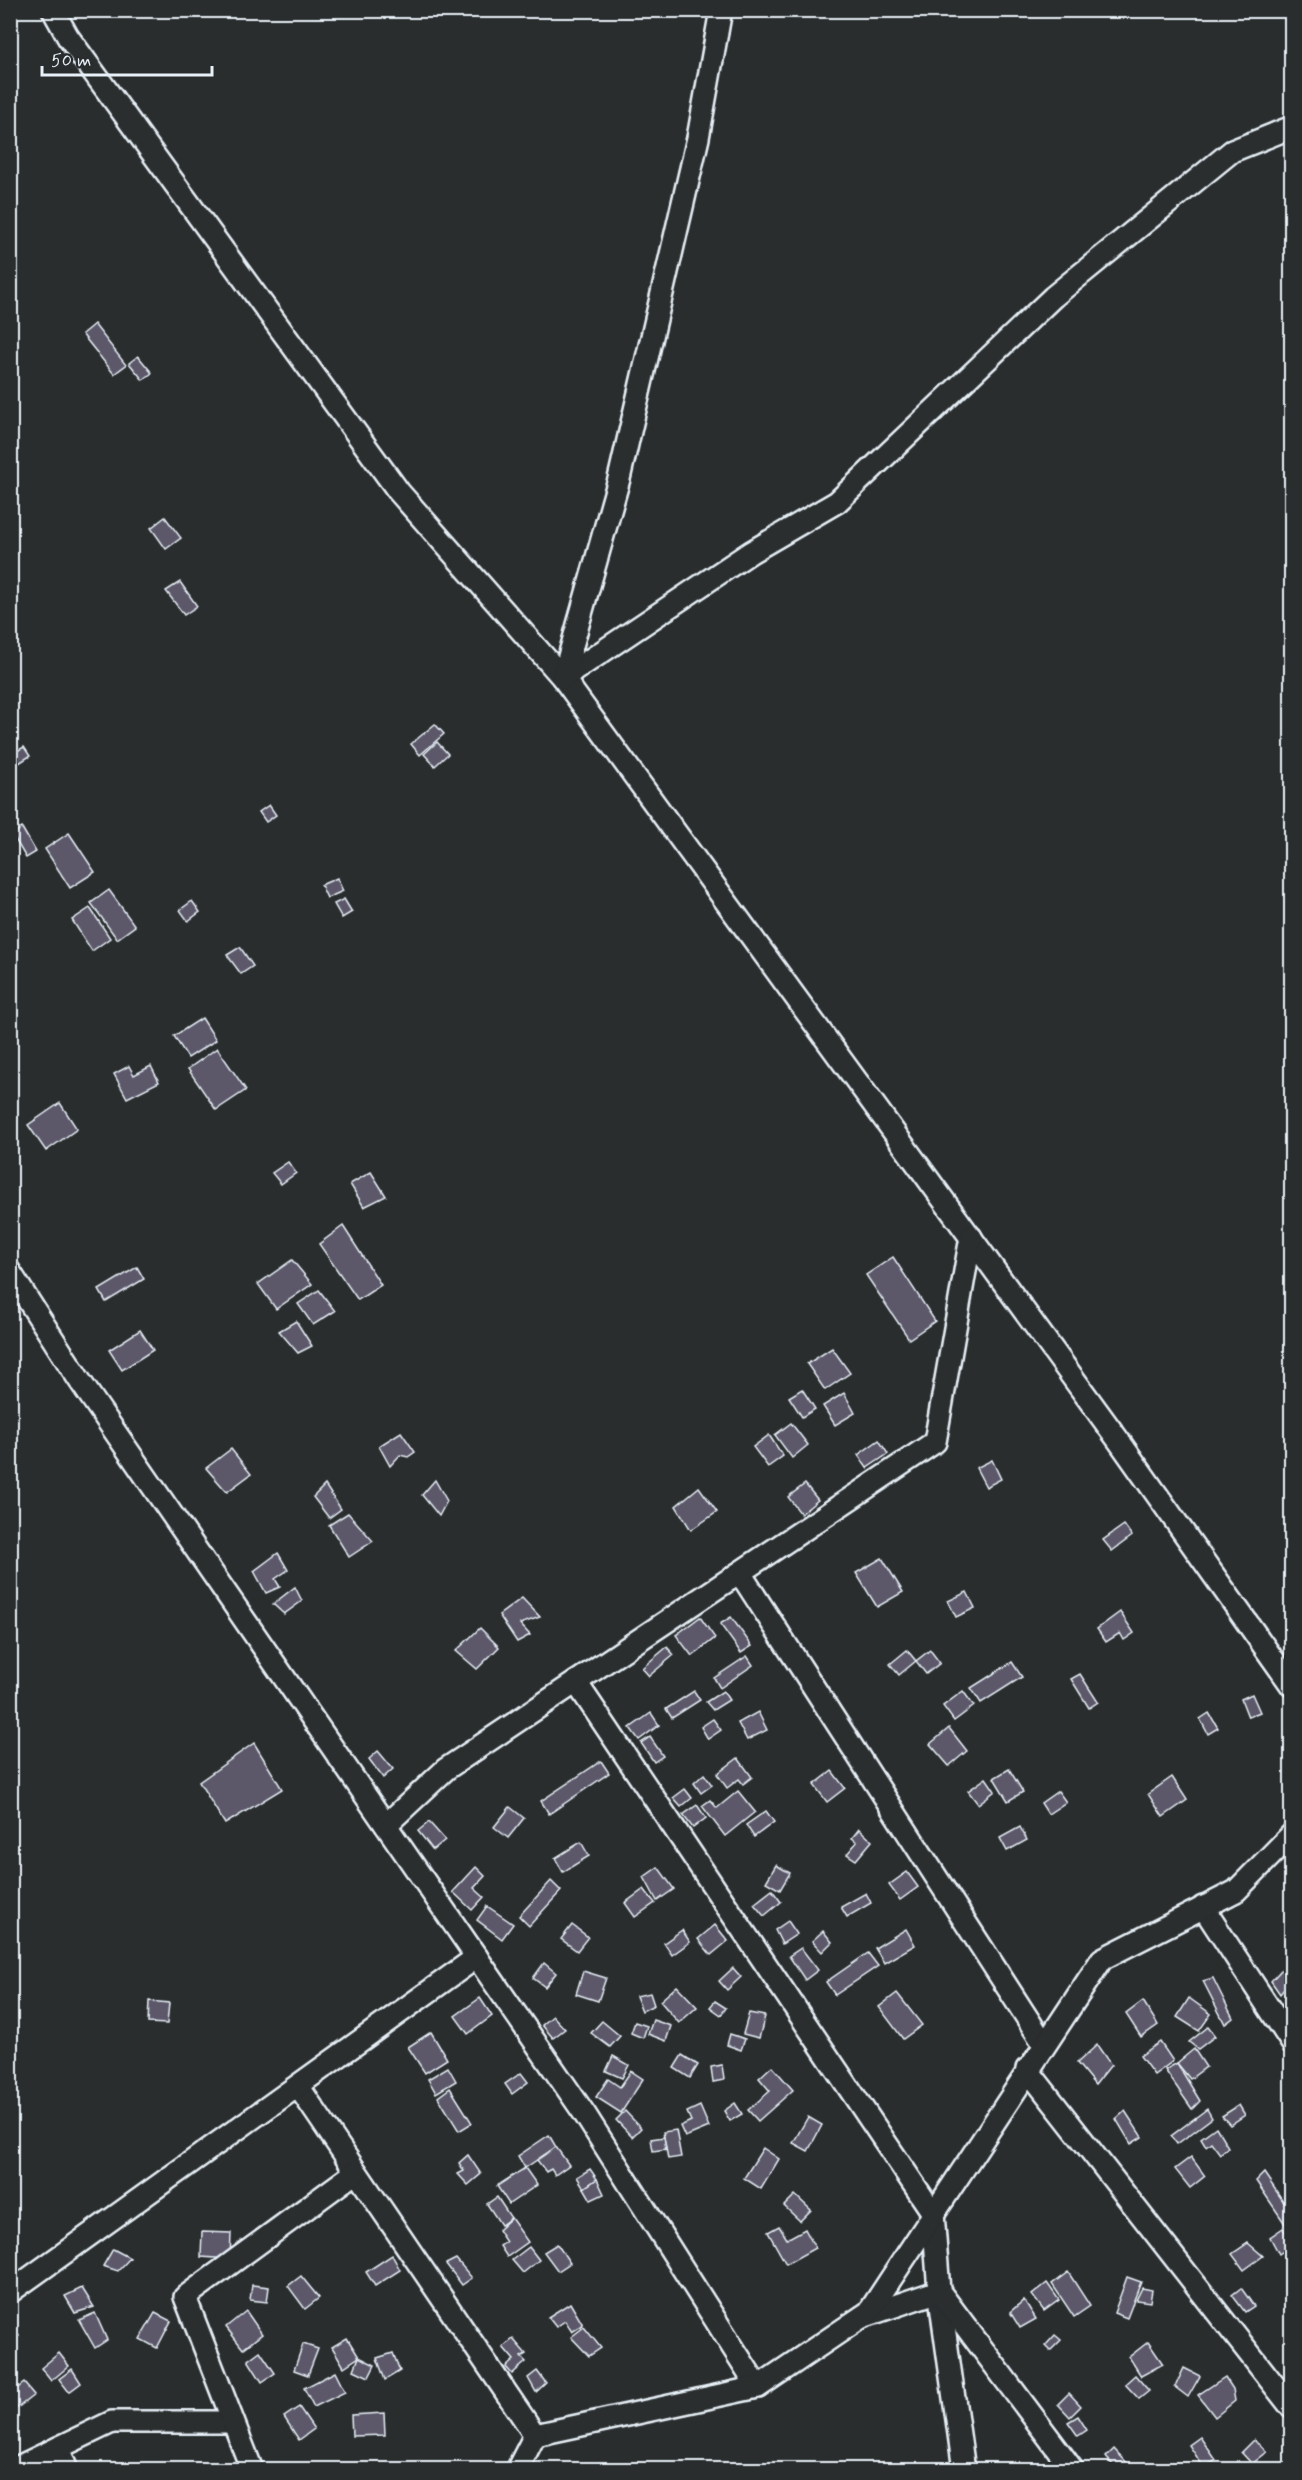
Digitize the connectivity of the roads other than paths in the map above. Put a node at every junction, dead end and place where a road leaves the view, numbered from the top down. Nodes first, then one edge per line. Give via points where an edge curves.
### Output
1 (53, 10) edge
2 (721, 10) edge
3 (1292, 127) edge
4 (563, 678) junction
5 (970, 1237) junction
6 (10, 1272) edge
7 (740, 1573) junction
8 (576, 1682) junction
9 (1292, 1686) edge
10 (386, 1825) junction
11 (1292, 1834) edge
12 (1203, 1908) junction
13 (477, 1957) junction
14 (1292, 2043) edge
15 (1044, 2044) junction
16 (1027, 2068) junction
17 (298, 2086) junction
18 (356, 2172) junction
19 (933, 2213) junction
20 (939, 2291) junction
21 (10, 2292) edge
22 (861, 2317) junction
23 (758, 2387) junction
24 (1292, 2408) edge
25 (234, 2422) junction
26 (535, 2435) junction
27 (58, 2448) junction
28 (12, 2469) edge
29 (67, 2469) edge
30 (252, 2469) edge
31 (518, 2469) edge
32 (964, 2469) edge
33 (1073, 2469) edge

1 - 4 street via 68,37 399,492
2 - 4 street via 698,138 619,479
3 - 4 street via 1232,151 1053,297 837,502 751,552
4 - 5 street
5 - 7 street via 935,1442
5 - 9 street
6 - 10 street
7 - 8 street
7 - 15 street
8 - 10 street via 446,1769
8 - 19 street
10 - 13 street
11 - 12 street via 1236,1891
12 - 14 street
12 - 15 street via 1102,1959
13 - 17 street
13 - 23 street via 584,2113
15 - 16 street
16 - 19 street
16 - 24 street
17 - 18 street
17 - 21 street
18 - 25 street via 185,2297
18 - 26 street
19 - 20 street
19 - 22 street via 869,2312
20 - 22 street
20 - 32 street
20 - 33 street
22 - 23 street
23 - 26 street
25 - 27 street via 112,2422
25 - 30 street
26 - 31 street
27 - 28 street
27 - 29 street

